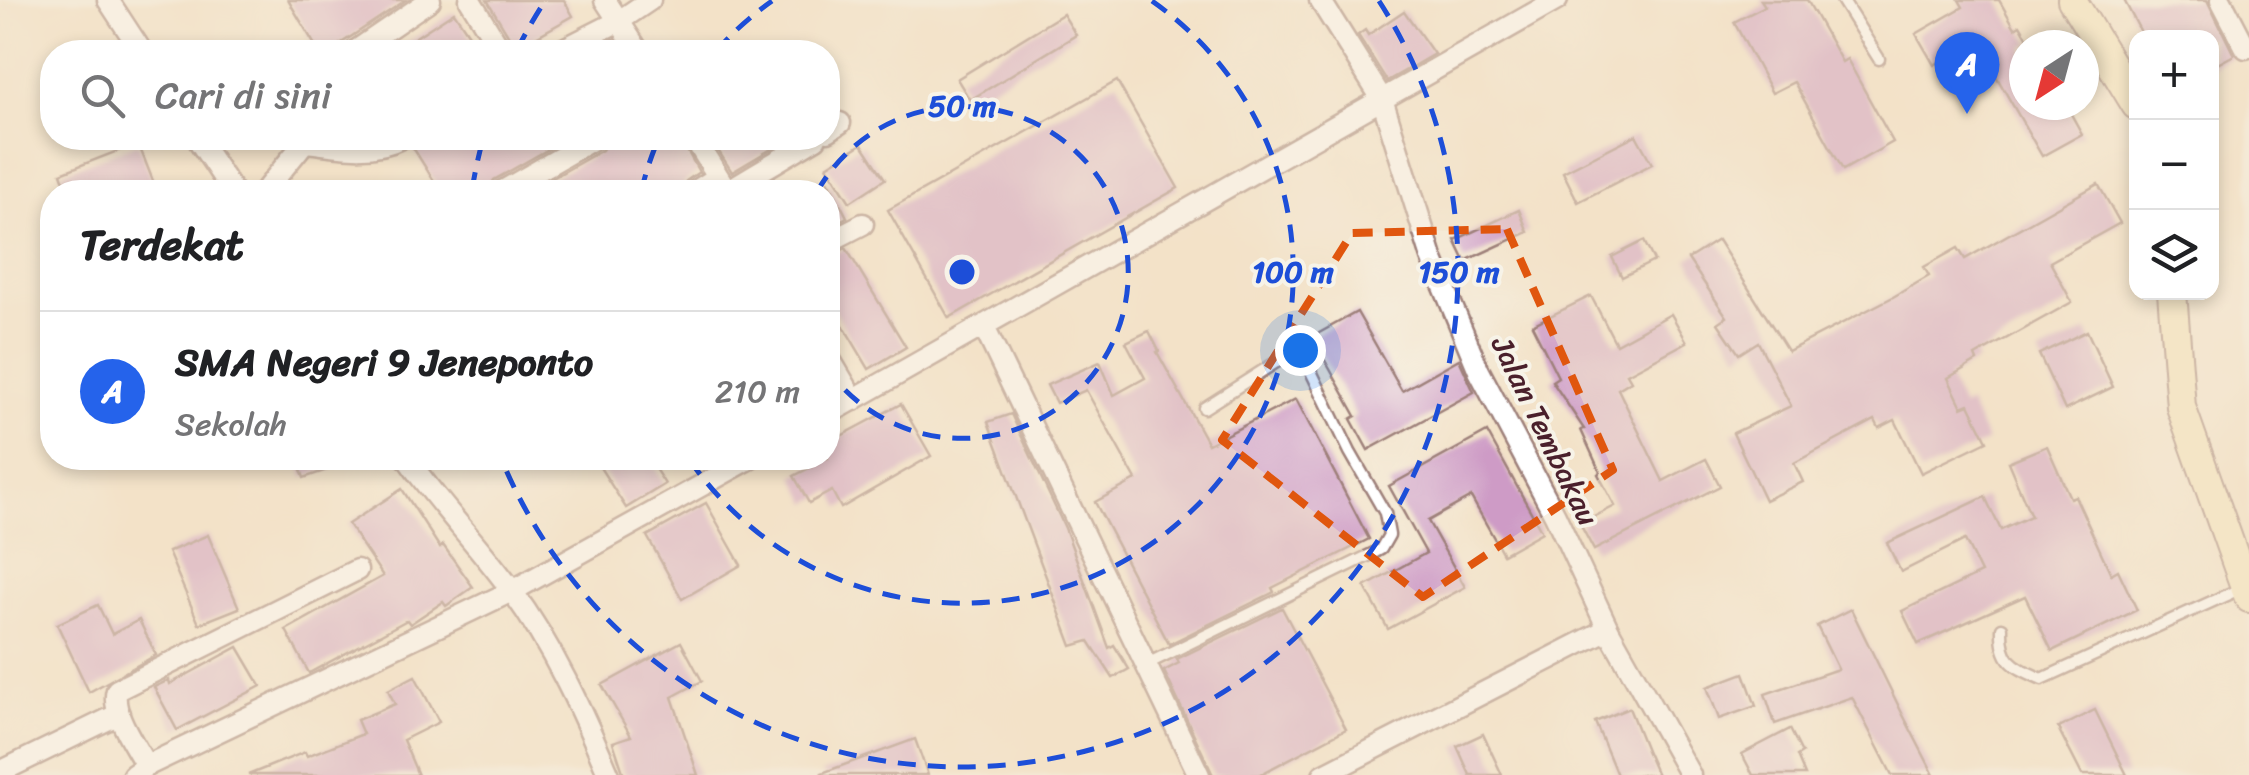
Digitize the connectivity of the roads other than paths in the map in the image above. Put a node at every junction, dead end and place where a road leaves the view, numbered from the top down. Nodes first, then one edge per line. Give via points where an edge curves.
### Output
1 (108, 0) edge
2 (430, 0) edge
3 (470, 0) edge
4 (605, 0) edge
5 (650, 0) edge
6 (1320, 0) edge
7 (1557, 0) edge
8 (1842, 0) edge
9 (2072, 0) edge
10 (2222, 0) edge
11 (618, 21) junction
12 (134, 40) edge
13 (372, 40) edge
14 (495, 40) edge
15 (581, 40) edge
16 (631, 40) edge
17 (2246, 48) dead end
18 (1879, 59) dead end
19 (2129, 94) edge
20 (1382, 99) junction
21 (205, 150) edge
22 (300, 150) edge
23 (574, 150) edge
24 (701, 150) edge
25 (793, 150) edge
26 (225, 180) edge
27 (274, 180) edge
28 (522, 180) edge
29 (720, 180) edge
30 (737, 180) edge
31 (864, 224) dead end
32 (840, 236) edge
33 (2173, 300) edge
34 (984, 327) junction
35 (840, 376) edge
36 (854, 400) junction
37 (840, 408) edge
38 (1204, 408) dead end
39 (416, 470) edge
40 (729, 470) edge
41 (357, 570) dead end
42 (512, 591) junction
43 (2247, 592) edge
44 (2002, 628) dead end
45 (1608, 629) junction
46 (1146, 665) junction
47 (119, 714) junction
48 (140, 770) edge
49 (0, 772) edge
50 (609, 775) edge
51 (1199, 775) edge
52 (1323, 775) edge
53 (1690, 775) edge

1 - 12 street
2 - 13 street
3 - 14 street
4 - 11 street
5 - 11 street
6 - 20 street, Jalan Tembakau
7 - 20 street
8 - 18 lane
9 - 19 main road
10 - 17 street
11 - 15 street
11 - 16 street
20 - 34 street
20 - 45 street, Jalan Tembakau via 1432,258 1479,372
21 - 26 street
22 - 27 street
23 - 28 street
24 - 29 street
25 - 30 street
31 - 32 street
33 - 43 main road via 2180,408
34 - 36 street
34 - 46 street
35 - 36 street
36 - 37 street
38 - 46 lane via 1288,354 1306,360 1385,513 1390,536 1372,554
39 - 42 street
40 - 42 street
41 - 47 street via 120,688 114,693
42 - 48 street
42 - 50 street via 579,705
43 - 44 lane via 2042,679 2007,658
45 - 52 street
45 - 53 street, Jalan Tembakau
46 - 51 street
47 - 48 street
47 - 49 street

